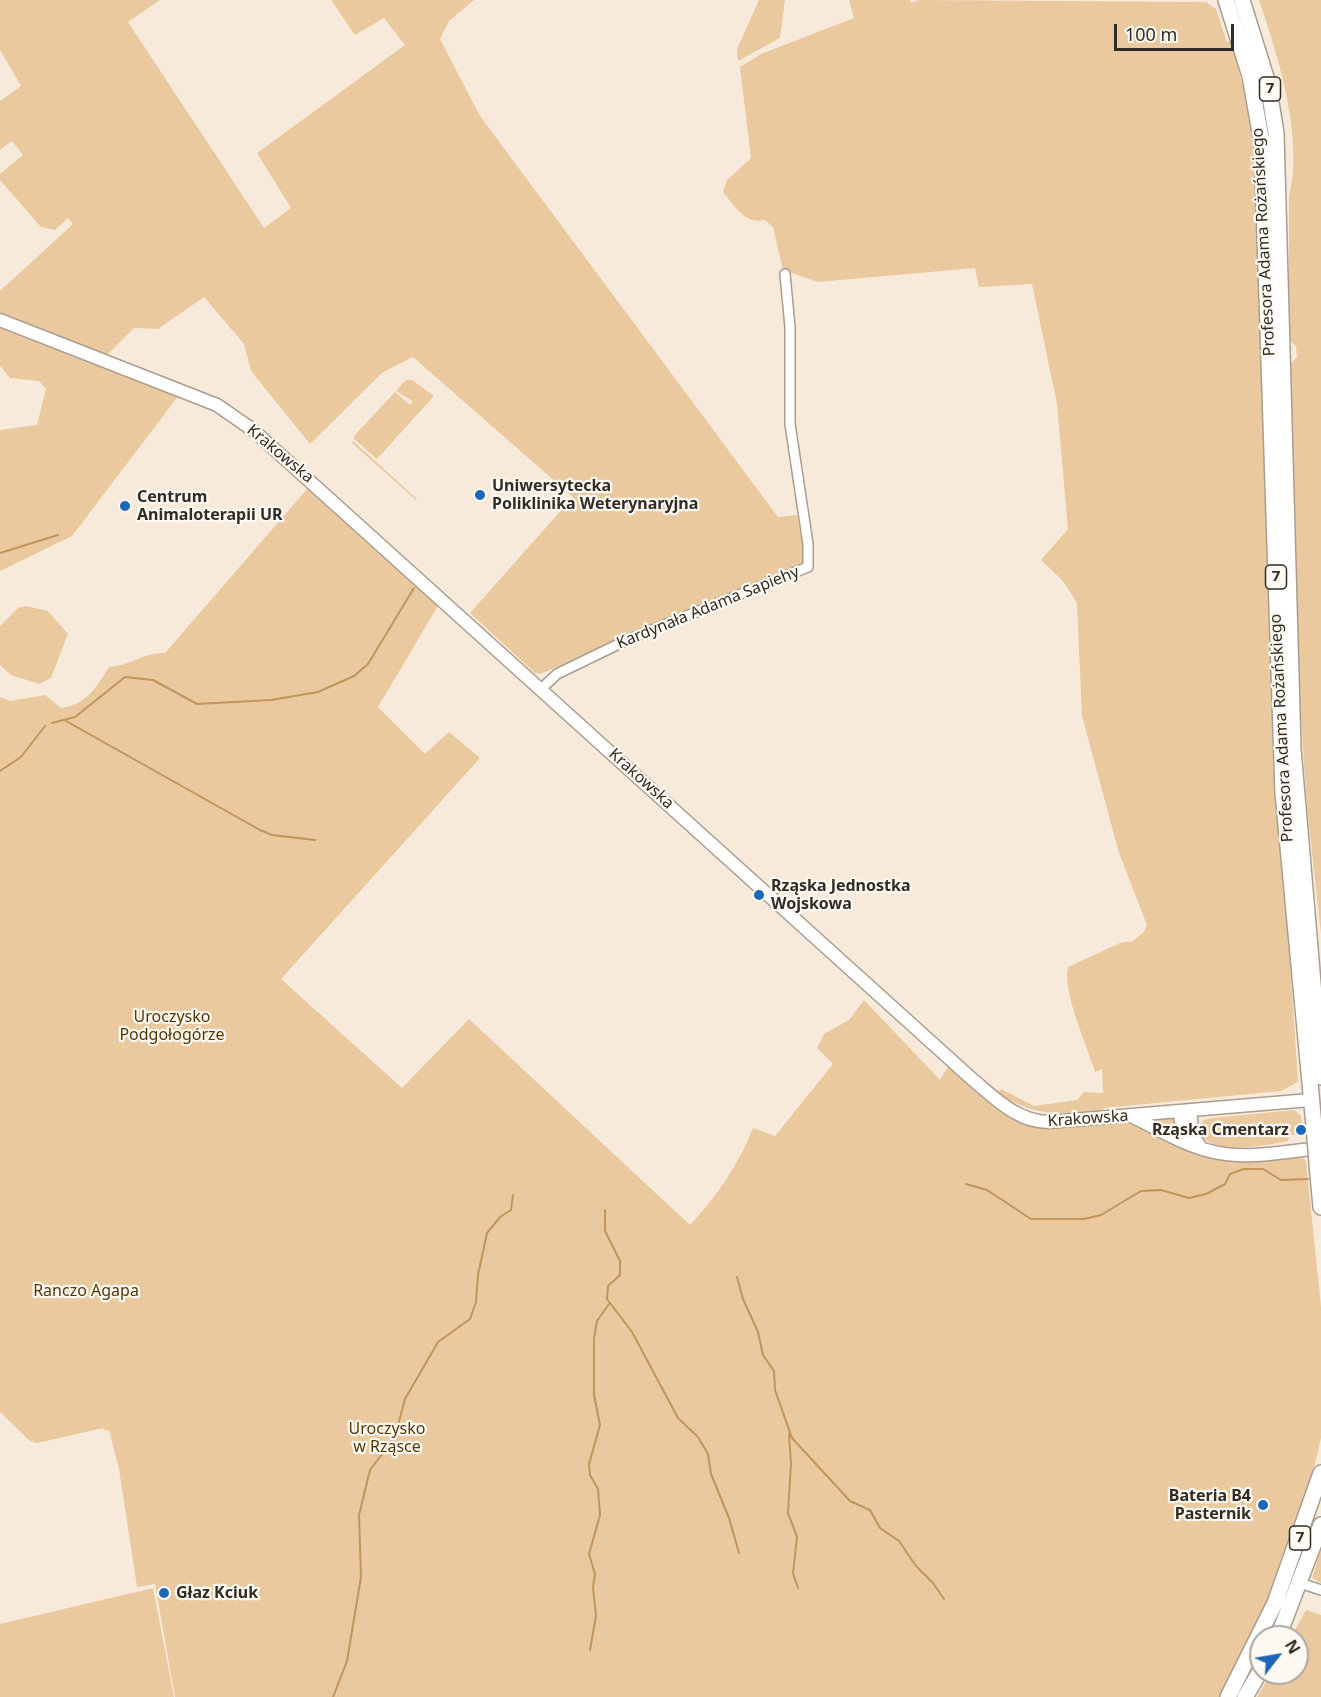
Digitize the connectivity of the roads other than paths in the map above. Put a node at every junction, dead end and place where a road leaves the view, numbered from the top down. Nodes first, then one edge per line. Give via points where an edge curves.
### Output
1 (1226, 0) edge
2 (1242, 0) edge
3 (785, 274) dead end
4 (0, 320) edge
5 (541, 689) junction
6 (1321, 1077) edge
7 (1310, 1100) junction
8 (1185, 1112) junction
9 (1131, 1116) junction
10 (1186, 1142) junction
11 (1202, 1148) junction
12 (1321, 1148) edge
13 (1321, 1207) edge
14 (1321, 1473) edge
15 (1321, 1525) edge
16 (1300, 1583) junction
17 (1321, 1590) edge
18 (1275, 1603) junction
19 (1289, 1611) junction
20 (1283, 1625) edge
21 (1228, 1697) edge

1 - 7 main road, Profesora Adama Rożańskiego / 7 via 1250,76 1262,144 1281,764
2 - 6 main road, Profesora Adama Rożańskiego / 7 via 1268,84 1276,133 1293,759
3 - 5 street, Kardynała Adama Sapiehy via 790,327 790,424 809,566 635,636 557,674
4 - 5 street, Krakowska via 217,405 308,477
5 - 9 street, Krakowska via 1003,1105 1038,1122
7 - 8 street, Krakowska
7 - 13 main road, Profesora Adama Rożańskiego / 7, bridge
8 - 9 street, Krakowska
8 - 10 street
8 - 11 street via 1193,1136
9 - 10 street
10 - 11 street
11 - 12 street via 1233,1155
14 - 18 main road, 7
15 - 16 main road, 7
16 - 17 street
16 - 19 main road, 7
18 - 19 main road via 1286,1598
18 - 21 main road, 7
19 - 20 main road, 7

